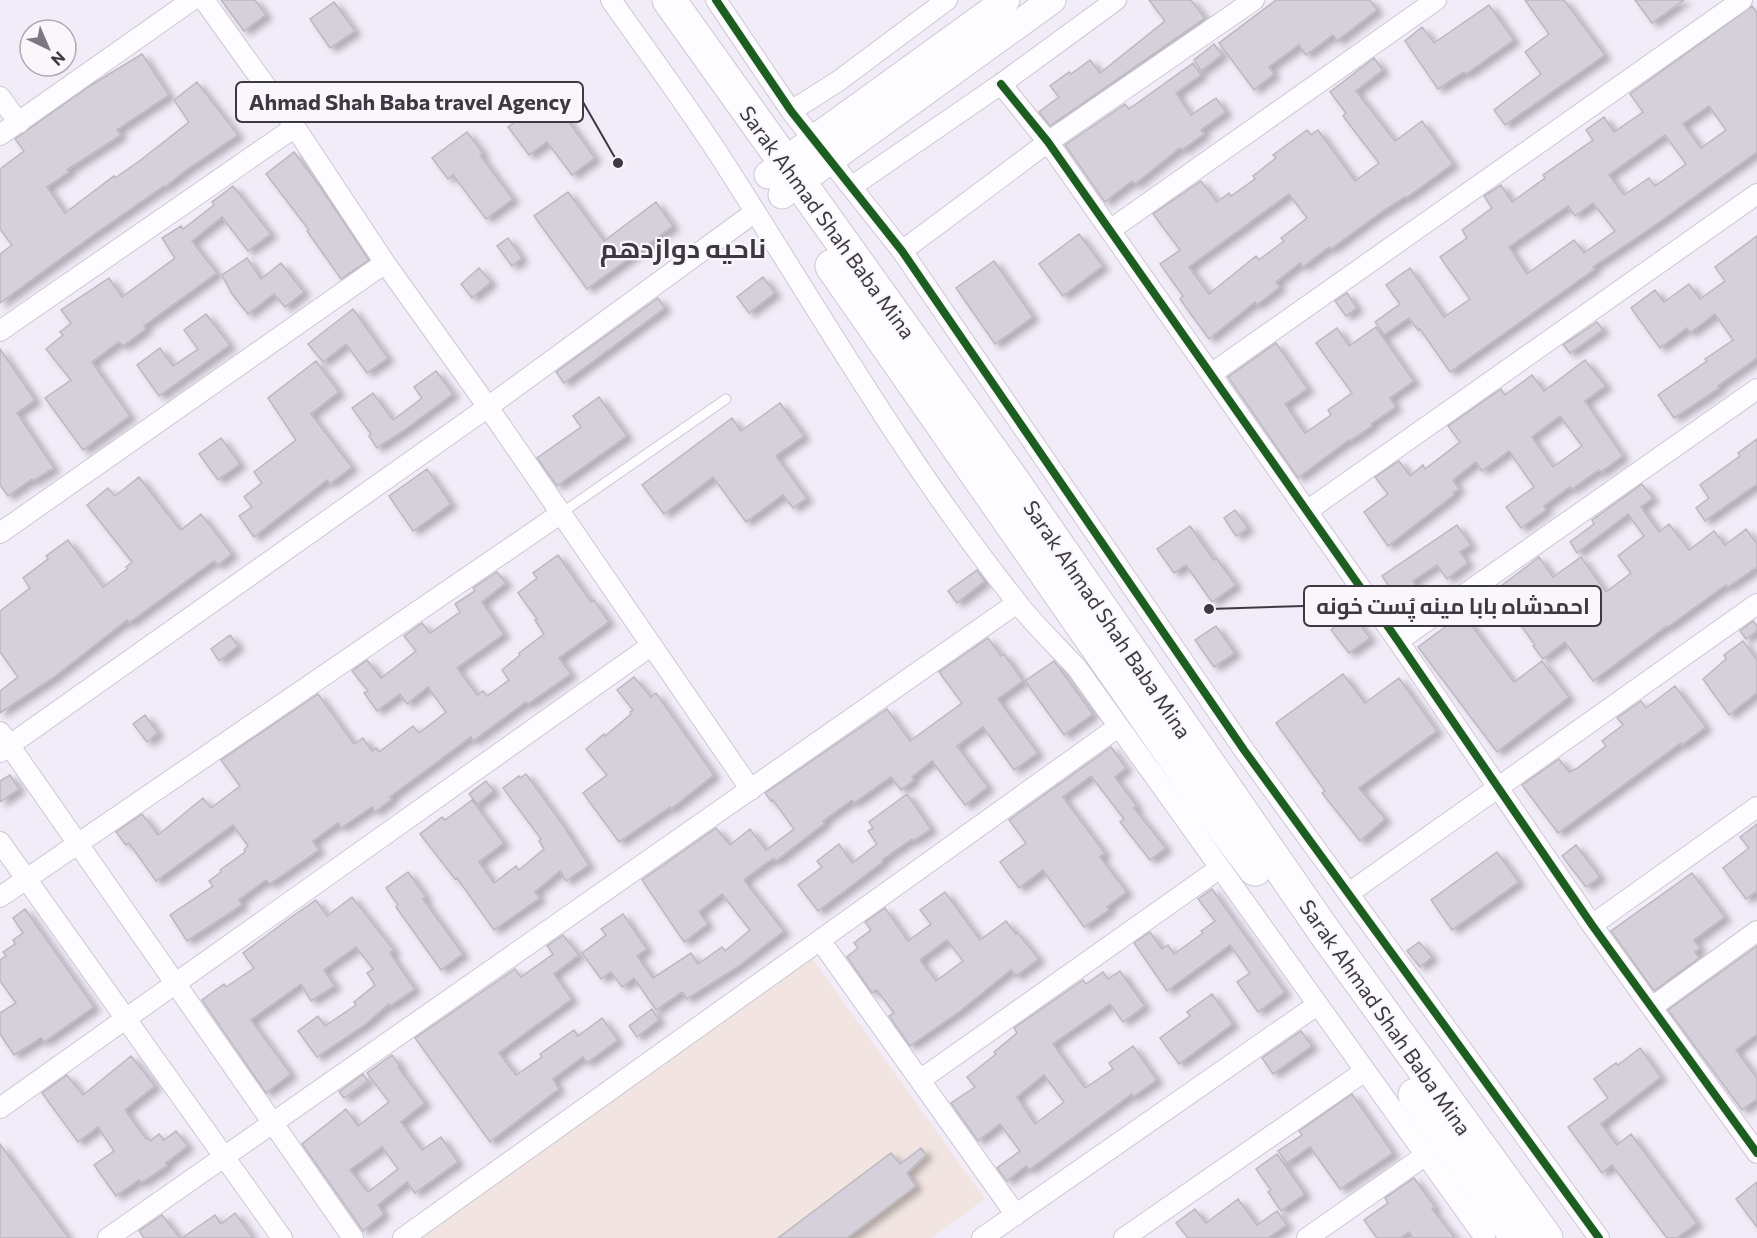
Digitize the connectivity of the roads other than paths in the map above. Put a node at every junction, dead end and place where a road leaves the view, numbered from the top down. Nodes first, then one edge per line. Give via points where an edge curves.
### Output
1 (192, 0) edge
2 (204, 0) edge
3 (611, 0) edge
4 (643, 0) edge
5 (669, 0) edge
6 (716, 0) edge
7 (947, 0) edge
8 (1006, 0) edge
9 (1052, 0) edge
10 (1116, 0) edge
11 (1254, 0) edge
12 (1436, 0) edge
13 (1742, 0) edge
14 (1001, 84) junction
15 (0, 97) edge
16 (791, 111) junction
17 (19, 123) junction
18 (295, 127) junction
19 (0, 135) edge
20 (1048, 142) junction
21 (822, 149) junction
22 (784, 179) junction
23 (851, 188) junction
24 (1757, 194) edge
25 (755, 212) junction
26 (1110, 230) junction
27 (902, 250) junction
28 (386, 263) junction
29 (0, 331) edge
30 (1211, 374) junction
31 (1757, 389) edge
32 (726, 399) dead end
33 (488, 407) junction
34 (1307, 511) junction
35 (560, 514) junction
36 (0, 533) edge
37 (1017, 603) junction
38 (1757, 604) edge
39 (1398, 641) junction
40 (652, 645) junction
41 (1118, 727) junction
42 (3, 743) edge
43 (1497, 787) junction
44 (751, 790) junction
45 (1757, 807) edge
46 (0, 842) edge
47 (78, 843) junction
48 (1220, 868) junction
49 (27, 878) junction
50 (1349, 893) junction
51 (0, 897) edge
52 (1592, 925) junction
53 (1757, 931) edge
54 (820, 940) junction
55 (176, 984) junction
56 (1317, 1005) junction
57 (1652, 1007) junction
58 (126, 1019) junction
59 (1365, 1071) junction
60 (920, 1080) junction
61 (0, 1108) edge
62 (272, 1122) junction
63 (1755, 1145) edge
64 (225, 1155) junction
65 (1426, 1155) junction
66 (1016, 1215) junction
67 (108, 1238) edge
68 (282, 1238) edge
69 (353, 1238) edge
70 (403, 1238) edge
71 (982, 1238) edge
72 (1124, 1238) edge
73 (1307, 1238) edge
74 (1485, 1238) edge
75 (1517, 1238) edge
76 (1546, 1238) edge
77 (1599, 1238) edge

1 - 17 street
2 - 18 street
3 - 25 street
4 - 22 highway
5 - 22 highway, Sarak Ahmad Shah Baba Mina
6 - 16 street
7 - 16 street via 837,82
8 - 21 main road
9 - 21 main road
10 - 14 street
11 - 20 street
12 - 26 street
13 - 30 street
14 - 20 street
14 - 23 street
15 - 17 street
16 - 21 street
17 - 19 street
18 - 28 street
18 - 29 street
20 - 26 street
20 - 27 street
21 - 22 main road
21 - 23 street
22 - 75 highway via 947,429 1207,805
22 - 76 highway, Sarak Ahmad Shah Baba Mina via 1013,481 1326,934
23 - 27 street
24 - 34 street
25 - 33 street
25 - 37 street via 886,420
26 - 30 street
27 - 50 street via 1244,750
28 - 33 street
28 - 36 street
30 - 34 street
31 - 39 street
32 - 35 lane
33 - 35 street
33 - 42 street
34 - 39 street
35 - 40 street
35 - 47 street
37 - 41 street via 1077,668
37 - 44 street
38 - 43 street
39 - 43 street
40 - 44 street
40 - 55 street
41 - 48 street
41 - 54 street
42 - 47 street
43 - 50 street
43 - 52 street
44 - 62 street
45 - 52 street
46 - 49 street
47 - 49 street
47 - 55 street
48 - 56 street
48 - 60 street
49 - 51 street
49 - 58 street
50 - 77 street
52 - 57 street
53 - 57 street
54 - 60 street
54 - 70 street
55 - 58 street
55 - 62 street
56 - 59 street
56 - 66 street
57 - 63 street
58 - 61 street
58 - 64 street
59 - 65 street
59 - 72 street
60 - 66 street
62 - 64 street
62 - 69 street
64 - 67 street
64 - 68 street
65 - 73 street
65 - 74 street
66 - 71 street

